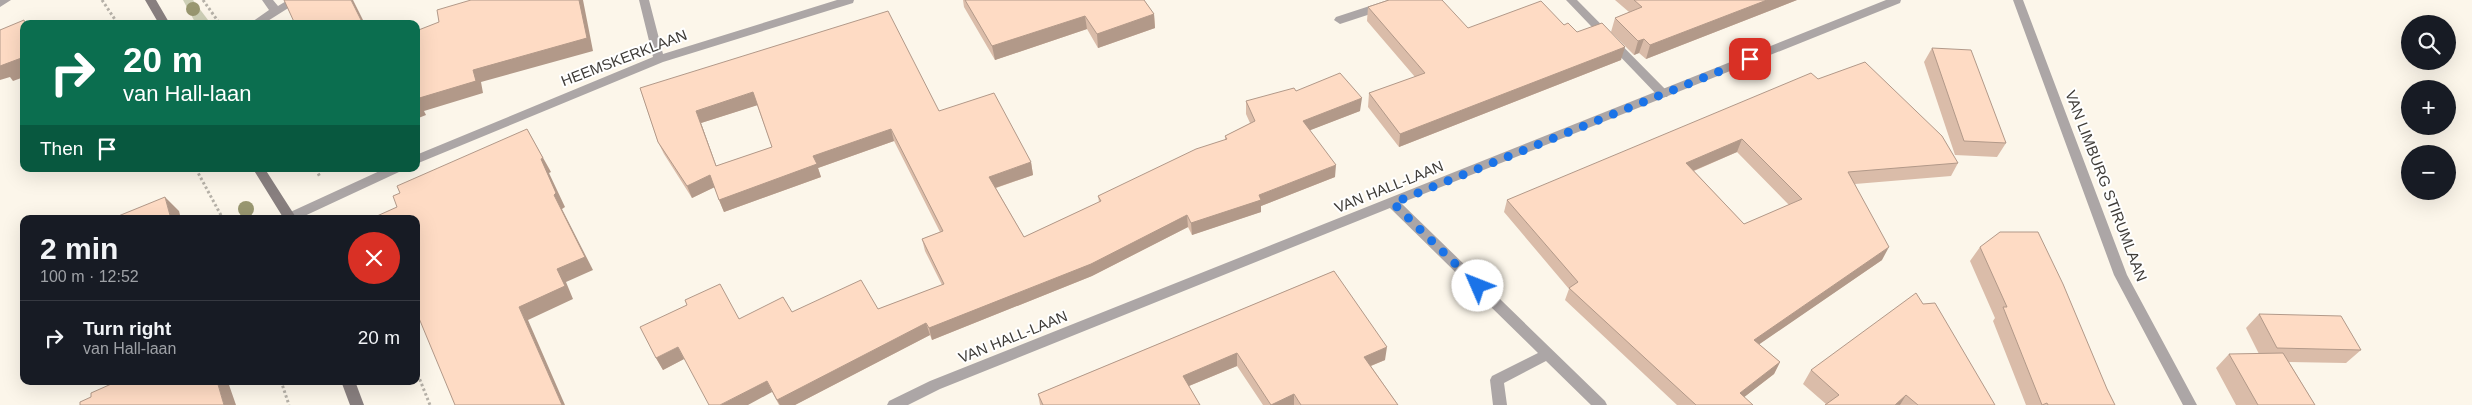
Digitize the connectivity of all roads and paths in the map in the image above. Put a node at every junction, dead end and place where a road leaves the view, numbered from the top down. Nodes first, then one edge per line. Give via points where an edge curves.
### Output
1 (6, 0) edge
2 (102, 0) edge
3 (150, 0) edge
4 (203, 0) edge
5 (268, 0) edge
6 (296, 0) edge
7 (644, 0) edge
8 (849, 0) edge
9 (1400, 0) edge
10 (1571, 0) edge
11 (1896, 0) edge
12 (2018, 0) edge
13 (0, 3) edge
14 (276, 11) junction
15 (115, 20) edge
16 (162, 20) edge
17 (217, 20) edge
18 (261, 20) edge
19 (1340, 20) dead end
20 (659, 59) junction
21 (1664, 94) junction
22 (420, 158) edge
23 (198, 172) edge
24 (261, 172) edge
25 (389, 172) edge
26 (1393, 203) junction
27 (221, 215) edge
28 (288, 215) edge
29 (296, 215) edge
30 (1548, 354) junction
31 (420, 380) edge
32 (283, 385) edge
33 (350, 385) edge
34 (289, 405) edge
35 (357, 405) edge
36 (430, 405) edge
37 (894, 405) edge
38 (1500, 405) edge
39 (1600, 405) edge
40 (2190, 405) edge

1 - 13 street
2 - 15 path
3 - 16 main road
4 - 17 path
5 - 14 street
6 - 14 street
7 - 20 street
8 - 20 street, HEEMSKERKLAAN
9 - 19 street
10 - 21 street
11 - 21 street, VAN HALL-LAAN
12 - 40 street, VAN LIMBURG STIRUMLAAN via 2121,275
14 - 18 street
20 - 22 street, HEEMSKERKLAAN
21 - 26 street, VAN HALL-LAAN
23 - 27 path
24 - 28 main road
25 - 29 street
26 - 30 street
26 - 37 street, VAN HALL-LAAN via 935,385
30 - 38 street via 1497,380
30 - 39 street
31 - 36 path
32 - 34 path
33 - 35 main road

